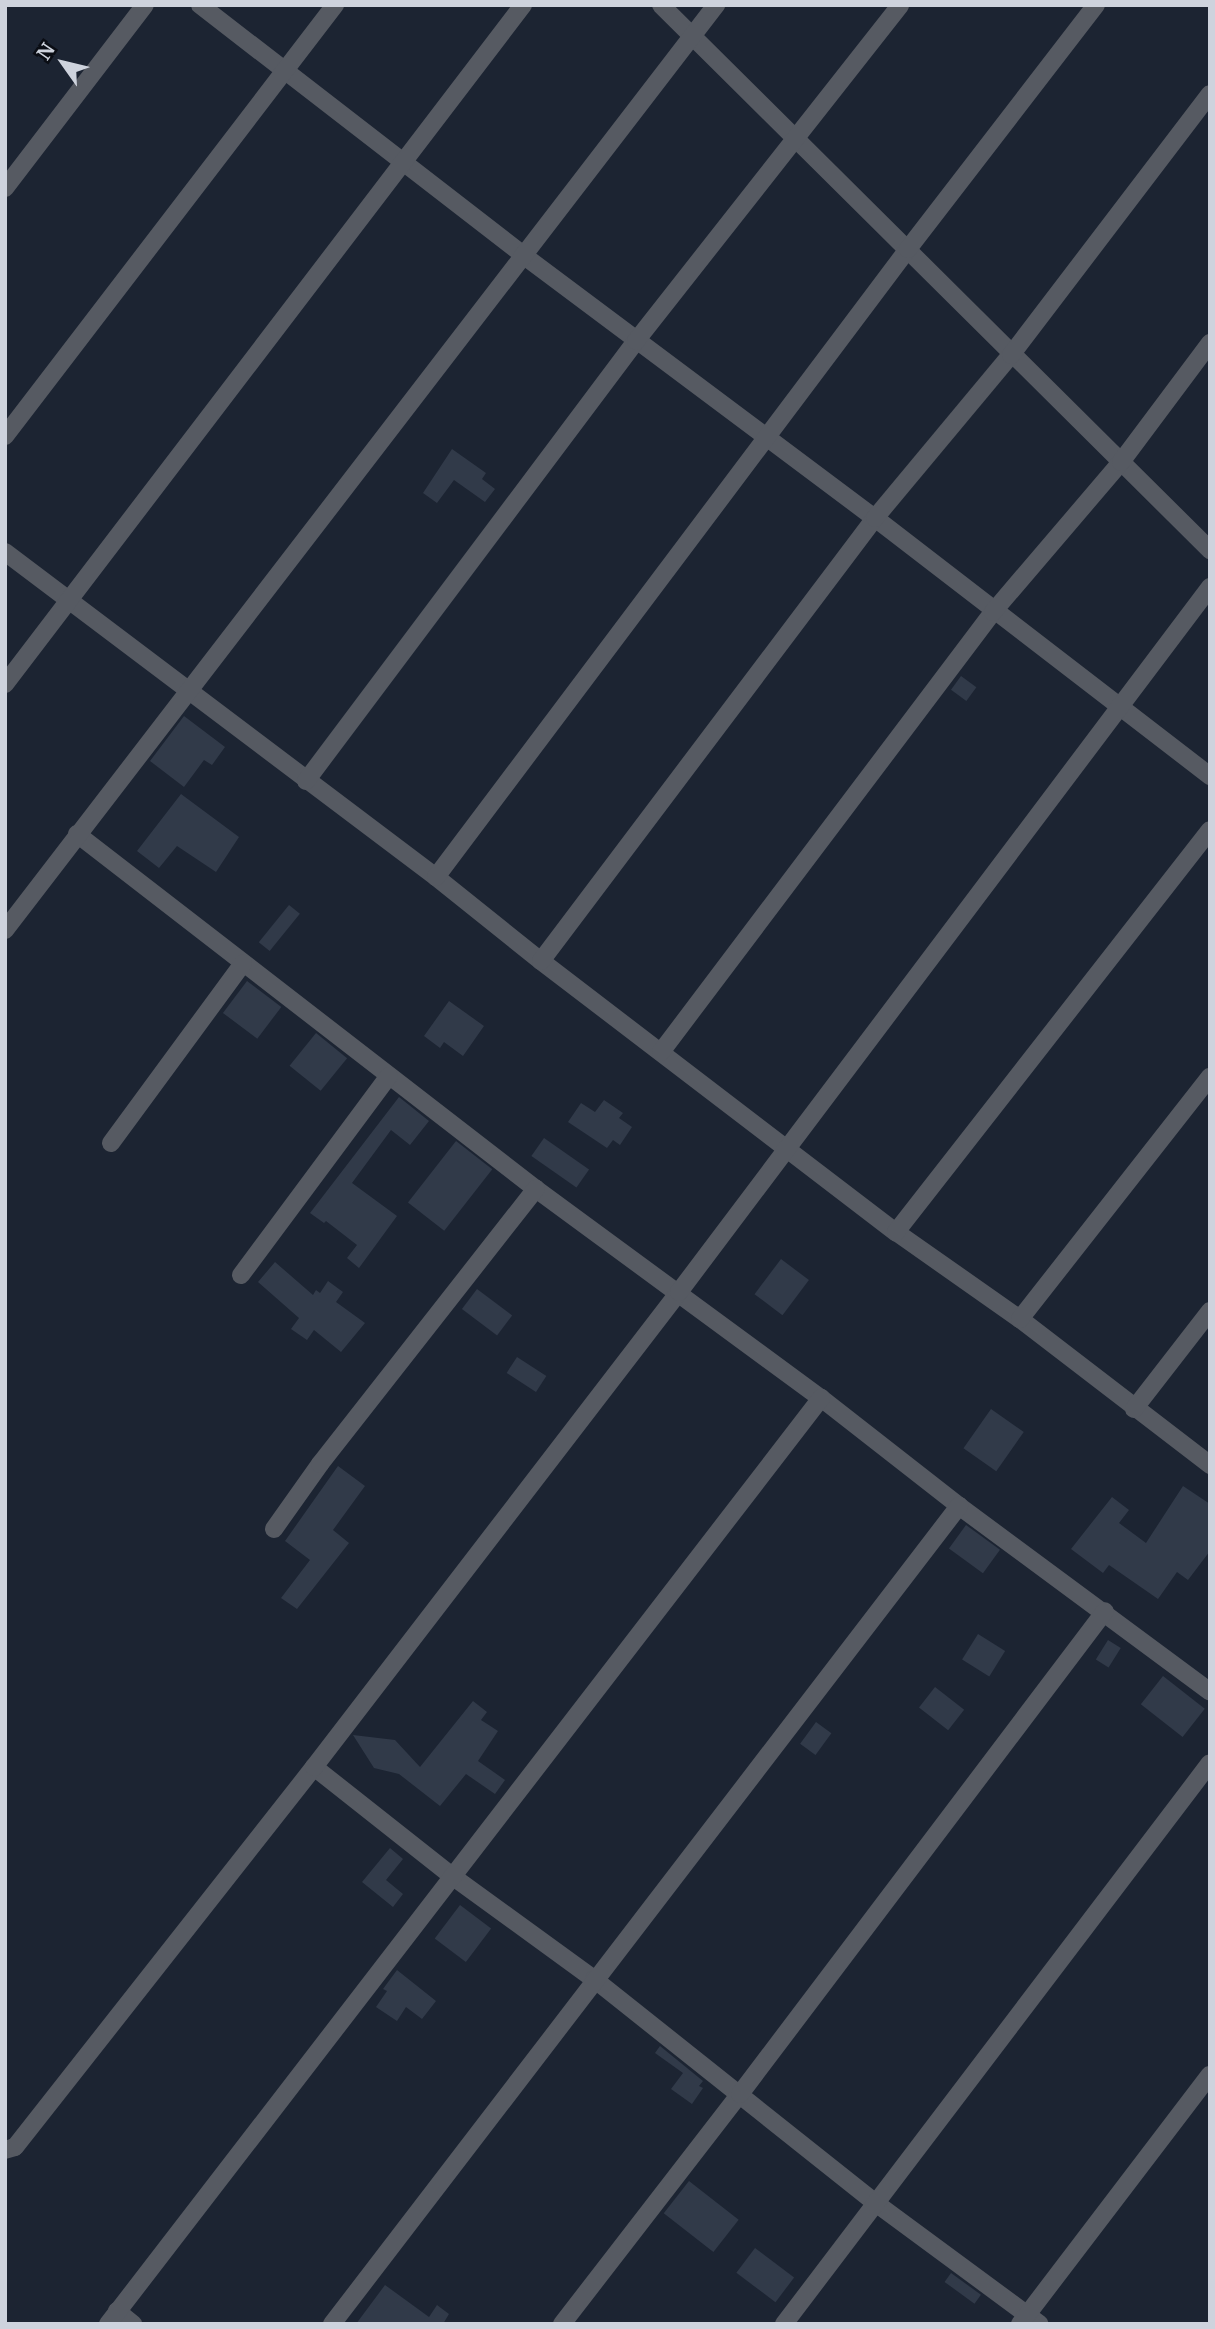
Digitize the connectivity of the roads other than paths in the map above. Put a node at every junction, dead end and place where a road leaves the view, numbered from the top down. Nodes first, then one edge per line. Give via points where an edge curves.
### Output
1 (145, 5) edge
2 (200, 5) edge
3 (335, 5) edge
4 (523, 5) edge
5 (661, 5) edge
6 (716, 5) edge
7 (900, 5) edge
8 (1096, 5) edge
9 (694, 36) junction
10 (286, 74) junction
11 (1210, 94) edge
12 (797, 140) junction
13 (404, 163) junction
14 (5, 188) edge
15 (908, 249) junction
16 (523, 255) junction
17 (636, 341) junction
18 (1210, 344) edge
19 (1011, 355) junction
20 (5, 436) edge
21 (766, 437) junction
22 (1121, 461) junction
23 (875, 518) junction
24 (1210, 550) edge
25 (5, 552) edge
26 (1210, 587) edge
27 (67, 600) junction
28 (993, 612) junction
29 (5, 684) edge
30 (187, 690) junction
31 (1121, 709) junction
32 (1210, 776) edge
33 (306, 781) junction
34 (1210, 830) edge
35 (77, 834) junction
36 (436, 877) junction
37 (5, 930) edge
38 (541, 961) junction
39 (243, 963) junction
40 (661, 1052) junction
41 (389, 1076) junction
42 (1210, 1077) edge
43 (111, 1143) dead end
44 (786, 1148) junction
45 (536, 1189) junction
46 (895, 1232) junction
47 (241, 1275) dead end
48 (679, 1292) junction
49 (1210, 1311) edge
50 (1020, 1319) junction
51 (821, 1398) junction
52 (1134, 1409) junction
53 (1210, 1465) edge
54 (959, 1506) junction
55 (274, 1529) dead end
56 (1105, 1611) junction
57 (1210, 1692) edge
58 (1210, 1763) edge
59 (314, 1767) junction
60 (452, 1876) junction
61 (594, 1979) junction
62 (1210, 2076) edge
63 (740, 2094) junction
64 (5, 2150) edge
65 (877, 2204) junction
66 (112, 2318) edge
67 (1029, 2321) edge
68 (133, 2324) edge
69 (332, 2324) edge
70 (562, 2324) edge
71 (784, 2324) edge

1 - 14 street
2 - 10 street
3 - 10 street
4 - 13 street
5 - 9 street
6 - 9 street
7 - 12 street
8 - 15 street
9 - 12 street
9 - 16 street
10 - 13 street
10 - 20 street
11 - 19 street
12 - 15 street
12 - 17 street
13 - 16 street
13 - 27 street
15 - 19 street
15 - 21 street
16 - 17 street
16 - 30 street
17 - 21 street
17 - 33 street
18 - 22 street
19 - 22 street
19 - 23 street
21 - 23 street
21 - 36 street
22 - 24 street
22 - 28 street
23 - 28 street
23 - 38 street
25 - 27 street
26 - 31 street
27 - 29 street
27 - 30 street
28 - 31 street
28 - 40 street
30 - 33 street
30 - 35 street
31 - 32 street
31 - 44 street
33 - 36 street
34 - 46 street
35 - 37 street
35 - 39 street
36 - 38 street
38 - 40 street
39 - 41 street
39 - 43 street
40 - 44 street
41 - 45 street
41 - 47 street
42 - 50 street
44 - 46 street
44 - 48 street
45 - 48 street
45 - 55 street
46 - 50 street
48 - 51 street
48 - 59 street
49 - 52 street
50 - 52 street
51 - 54 street
51 - 60 street
52 - 53 street
54 - 56 street
54 - 61 street
56 - 57 street
56 - 63 street
58 - 65 street
59 - 60 street
59 - 64 street via 15,2147
60 - 61 street
60 - 66 street
61 - 63 street
61 - 69 street
62 - 67 street
63 - 65 street
63 - 70 street
65 - 67 street
65 - 71 street
66 - 68 street

